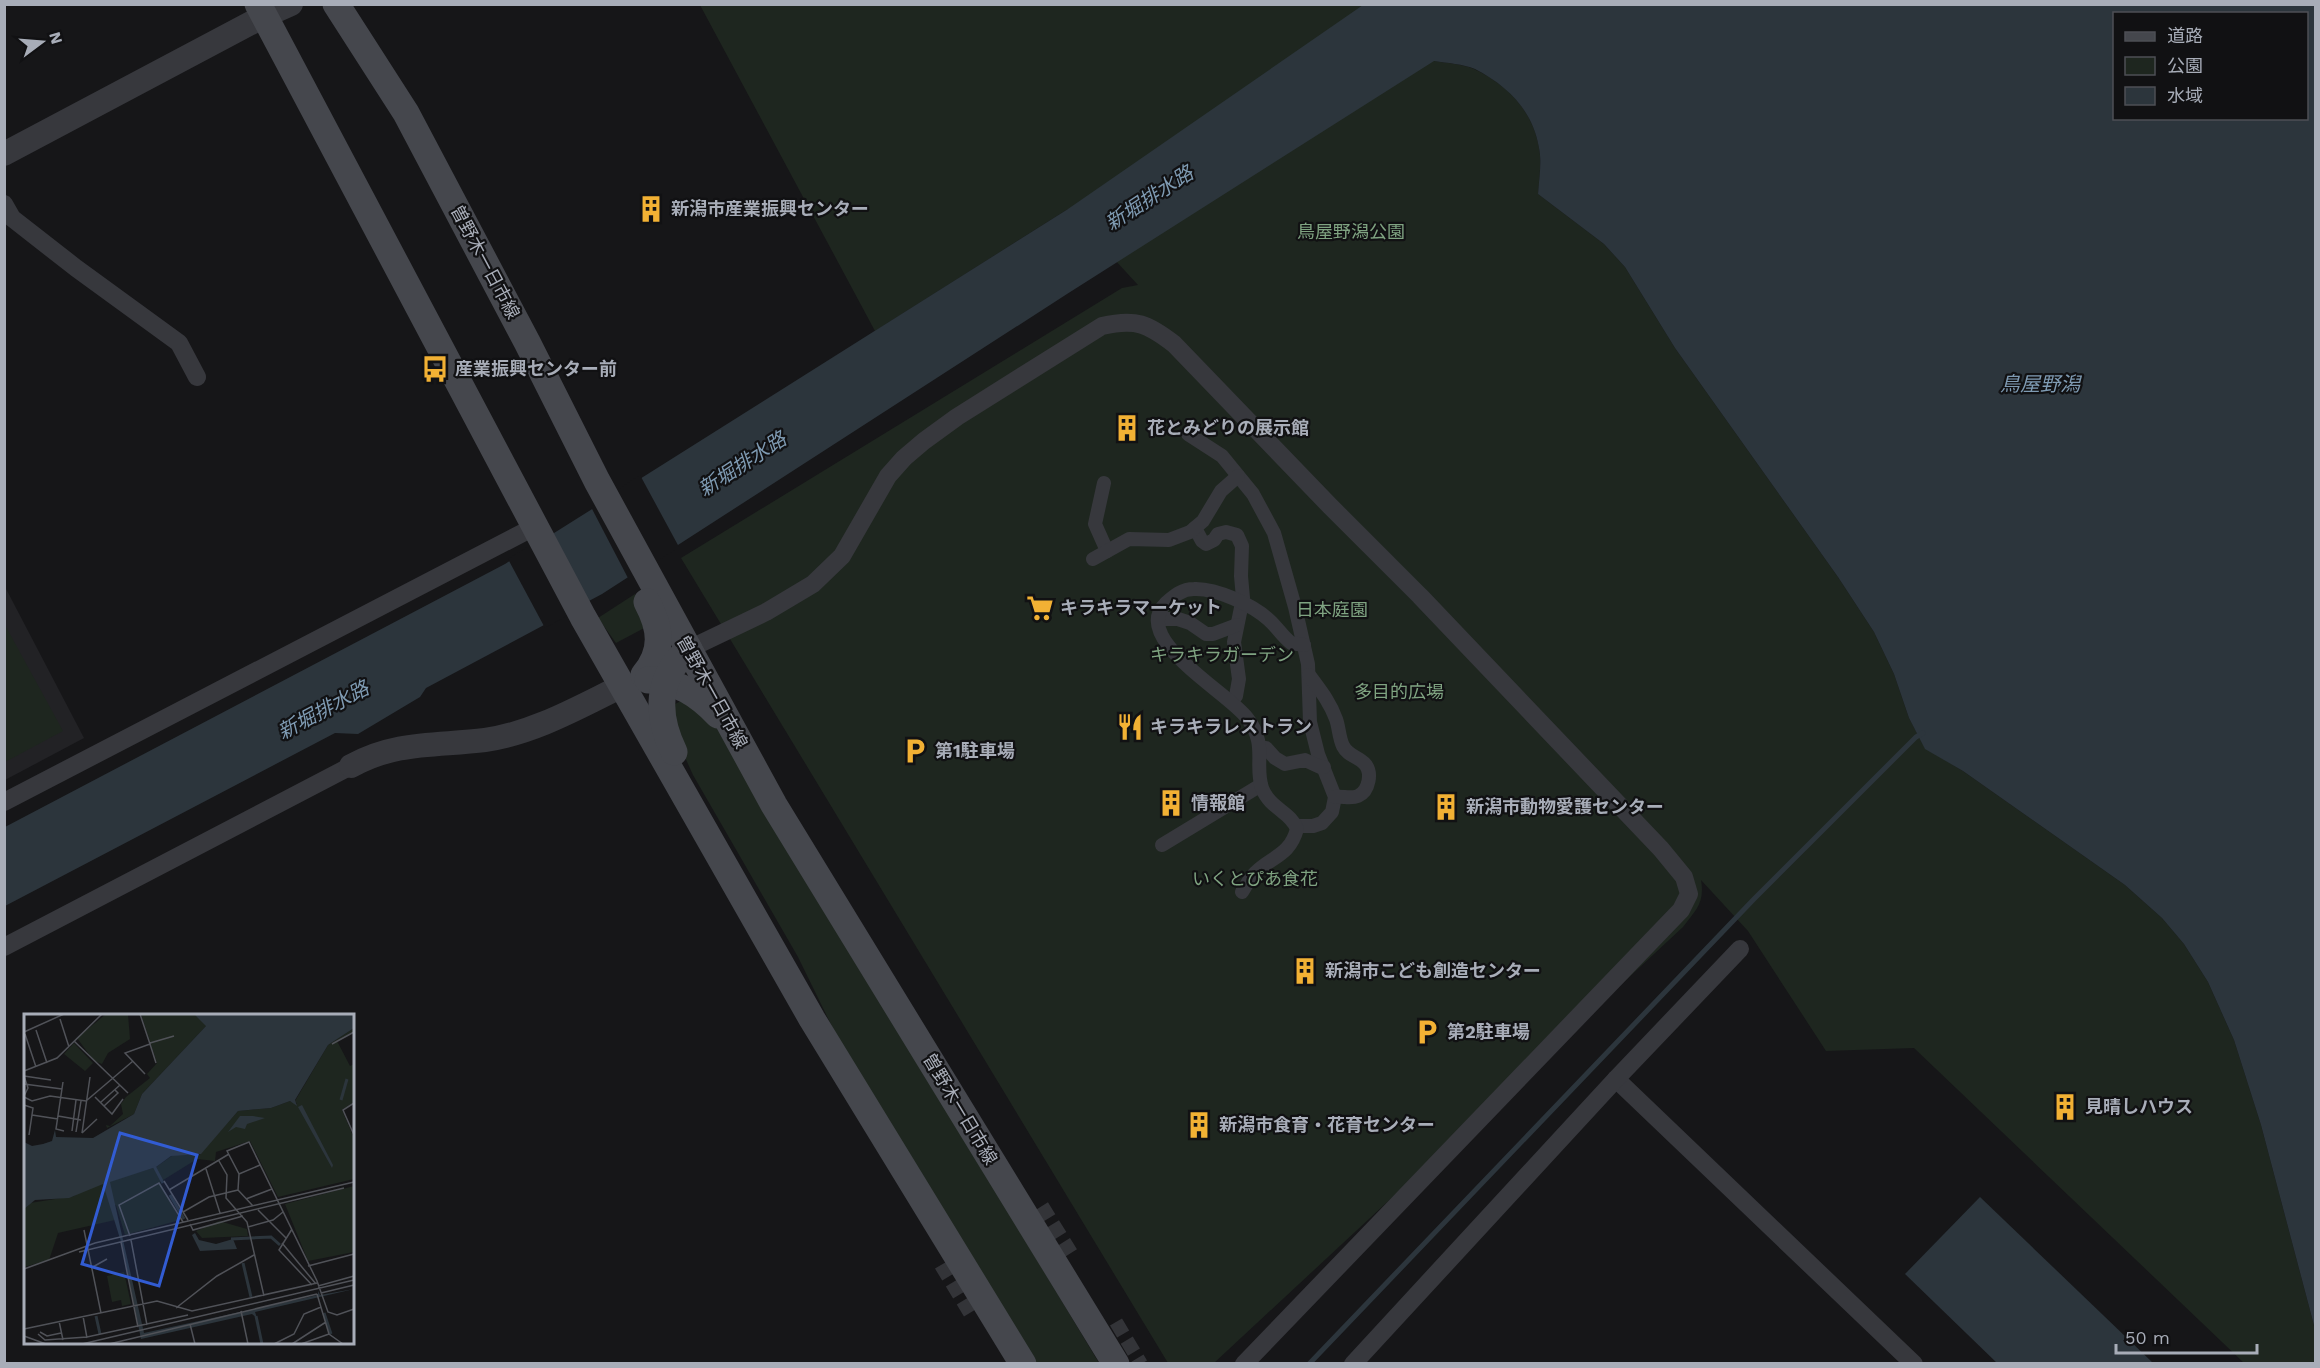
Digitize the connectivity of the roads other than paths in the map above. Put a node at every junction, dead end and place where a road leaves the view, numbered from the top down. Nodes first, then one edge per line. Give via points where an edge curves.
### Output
1 (291, 4) edge
2 (336, 4) edge
3 (261, 10) edge
4 (4, 154) edge
5 (4, 204) edge
6 (197, 377) dead end
7 (1188, 434) dead end
8 (1238, 476) junction
9 (1104, 483) dead end
10 (1196, 528) junction
11 (535, 530) junction
12 (1107, 551) junction
13 (1093, 559) dead end
14 (642, 577) junction
15 (1243, 603) junction
16 (1158, 619) junction
17 (1237, 625) junction
18 (597, 641) junction
19 (1304, 645) junction
20 (654, 671) junction
21 (1309, 675) junction
22 (1232, 701) junction
23 (732, 728) junction
24 (1261, 748) junction
25 (351, 766) joint
26 (1324, 767) junction
27 (1262, 785) junction
28 (1335, 797) junction
29 (4, 802) edge
30 (1296, 826) junction
31 (709, 839) junction
32 (1162, 845) dead end
33 (1242, 892) dead end
34 (4, 947) edge
35 (1740, 949) dead end
36 (1616, 1079) junction
37 (1023, 1364) edge
38 (1116, 1364) edge
39 (1244, 1364) edge
40 (1353, 1364) edge
41 (1914, 1364) edge

1 - 3 street
2 - 14 main road, 曽野木一日市線 via 406,113 607,499
3 - 4 street
3 - 11 main road, 曽野木一日市線
5 - 6 street via 12,218 179,343
7 - 8 street via 1222,456
8 - 10 street via 1221,491
8 - 19 street via 1253,494 1274,533
9 - 12 street via 1095,524
10 - 12 street via 1169,540 1129,540
10 - 15 street via 1206,544 1222,532 1232,532 1240,539
11 - 18 main road, 曽野木一日市線
11 - 29 street
12 - 13 street
14 - 20 main road, 曽野木一日市線
14 - 20 main road via 659,634
15 - 16 street via 1194,589 1176,594 1161,607
15 - 17 street
15 - 19 street via 1270,620 1291,643
16 - 17 street via 1178,619 1206,634
16 - 22 street via 1161,636 1174,656
17 - 22 street via 1233,649 1239,679
18 - 20 main road, 曽野木一日市線
18 - 20 main road
19 - 21 street
20 - 23 main road, 曽野木一日市線
20 - 23 main road via 701,698
20 - 25 street via 557,718 505,735 384,750
20 - 31 main road, 曽野木一日市線
20 - 31 main road via 663,723 699,801
20 - 39 street via 813,584 842,556 888,476 924,441 957,417 1102,326 1134,322 1154,329 1174,344 1661,849 1684,877 1689,894 1681,910
21 - 26 street via 1310,722
21 - 28 street via 1329,700 1344,747 1368,770 1367,787 1362,793
22 - 24 street via 1249,719
23 - 38 main road, 曽野木一日市線 via 774,805
24 - 26 street via 1285,764 1305,760
24 - 27 street
25 - 34 street
26 - 28 street
27 - 30 street via 1270,802
27 - 32 street
28 - 30 street via 1332,812 1322,823
30 - 33 street via 1290,846 1257,872
31 - 37 main road, 曽野木一日市線 via 812,1019
35 - 36 street
36 - 40 street
36 - 41 street

